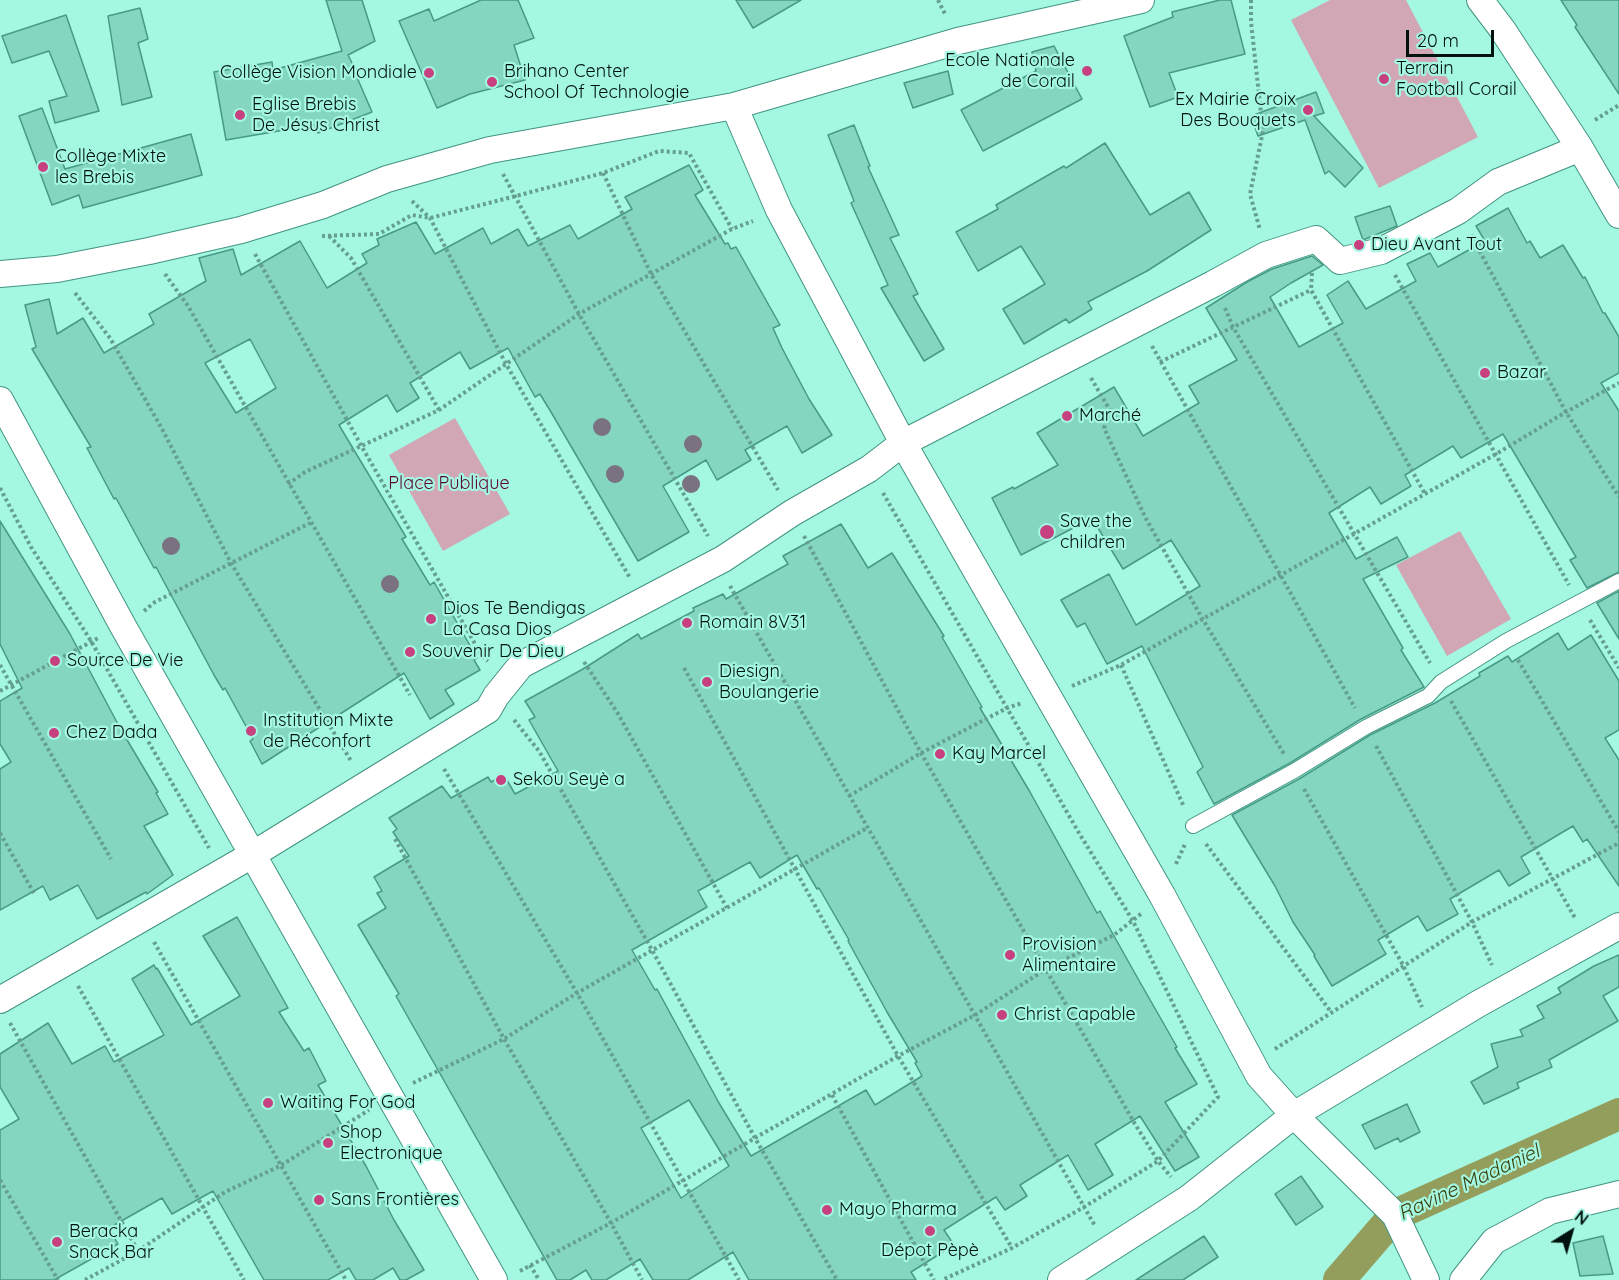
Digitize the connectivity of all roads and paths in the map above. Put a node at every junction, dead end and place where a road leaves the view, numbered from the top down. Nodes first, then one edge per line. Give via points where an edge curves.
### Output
1 (1141, 0) edge
2 (1251, 0) edge
3 (1480, 0) edge
4 (734, 106) junction
5 (1580, 148) junction
6 (490, 150) junction
7 (603, 173) junction
8 (387, 179) junction
9 (516, 196) junction
10 (323, 205) junction
11 (779, 210) junction
12 (1458, 211) junction
13 (1619, 215) edge
14 (430, 218) junction
15 (732, 229) junction
16 (241, 230) junction
17 (320, 236) dead end
18 (329, 237) junction
19 (1316, 239) junction
20 (149, 251) junction
21 (1381, 251) junction
22 (1266, 255) junction
23 (57, 269) junction
24 (0, 274) edge
25 (651, 274) junction
26 (1214, 284) junction
27 (1311, 290) junction
28 (579, 314) junction
29 (1139, 321) junction
30 (1233, 327) junction
31 (1076, 354) junction
32 (1160, 362) junction
33 (506, 364) junction
34 (1619, 382) edge
35 (0, 400) edge
36 (439, 410) junction
37 (1566, 412) junction
38 (903, 444) junction
39 (362, 447) junction
40 (1496, 454) junction
41 (869, 469) junction
42 (288, 484) junction
43 (0, 488) edge
44 (1425, 494) junction
45 (1619, 497) edge
46 (792, 513) junction
47 (310, 523) junction
48 (1354, 533) junction
49 (720, 561) junction
50 (231, 563) junction
51 (1280, 575) junction
52 (1619, 581) edge
53 (643, 601) junction
54 (1579, 602) junction
55 (1202, 618) junction
56 (124, 628) junction
57 (569, 639) junction
58 (91, 641) junction
59 (1506, 641) junction
60 (1121, 664) junction
61 (0, 665) edge
62 (684, 668) dead end
63 (1619, 668) edge
64 (1441, 682) junction
65 (11, 685) junction
66 (502, 688) junction
67 (0, 691) edge
68 (410, 696) dead end
69 (1048, 696) junction
70 (1007, 708) junction
71 (1366, 727) junction
72 (430, 746) junction
73 (921, 753) junction
74 (1294, 771) junction
75 (366, 785) junction
76 (849, 796) junction
77 (1193, 826) junction
78 (867, 828) junction
79 (1619, 832) edge
80 (0, 833) edge
81 (395, 839) dead end
82 (1619, 843) edge
83 (252, 855) junction
84 (111, 859) dead end
85 (793, 869) junction
86 (224, 871) junction
87 (1553, 879) junction
88 (35, 895) dead end
89 (727, 908) junction
90 (141, 919) junction
91 (1472, 922) junction
92 (1619, 926) edge
93 (1114, 935) dead end
94 (1589, 943) junction
95 (652, 950) junction
96 (64, 963) junction
97 (1403, 965) junction
98 (1046, 969) junction
99 (1503, 990) junction
100 (577, 993) junction
101 (3, 1008) edge
102 (1331, 1012) junction
103 (975, 1015) junction
104 (1433, 1031) junction
105 (504, 1039) junction
106 (898, 1056) junction
107 (1253, 1064) junction
108 (389, 1095) junction
109 (832, 1095) junction
110 (1294, 1115) junction
111 (755, 1138) junction
112 (1158, 1161) junction
113 (280, 1166) junction
114 (0, 1180) edge
115 (684, 1181) junction
116 (1619, 1194) edge
117 (1190, 1198) junction
118 (203, 1207) junction
119 (1084, 1207) junction
120 (611, 1223) junction
121 (1012, 1248) junction
122 (1109, 1250) junction
123 (138, 1251) junction
124 (58, 1280) edge
125 (85, 1280) edge
126 (244, 1280) edge
127 (346, 1280) edge
128 (494, 1280) edge
129 (539, 1280) edge
130 (642, 1280) edge
131 (739, 1280) edge
132 (837, 1280) edge
133 (934, 1280) edge
134 (942, 1280) edge
135 (1061, 1280) edge
136 (1426, 1280) edge
137 (1463, 1280) edge

1 - 4 street via 958,41
2 - 22 path via 1263,131 1250,194
3 - 5 street
4 - 6 street
4 - 11 street
5 - 12 street via 1498,182
5 - 13 street
6 - 8 street
6 - 9 path
7 - 9 path
7 - 15 path via 659,151 689,153
7 - 25 path
8 - 10 street
8 - 14 path
9 - 14 path
9 - 28 path
10 - 16 street
10 - 18 path
11 - 15 path
11 - 38 street
12 - 21 street
12 - 37 path
14 - 18 path via 412,214 379,234
14 - 33 path
15 - 25 path
16 - 20 street
16 - 39 path
17 - 18 path
18 - 36 path via 351,258
19 - 21 street via 1340,261
19 - 22 street
19 - 27 path
20 - 23 street
20 - 42 path via 188,306
21 - 40 path
22 - 26 street
23 - 24 street
23 - 50 path via 110,338
25 - 28 path
25 - 46 path
26 - 29 street
26 - 30 path
27 - 30 path
27 - 44 path
28 - 33 path
28 - 49 path
29 - 31 street
29 - 32 path
30 - 32 path
30 - 48 path
31 - 38 street
31 - 55 path via 1111,412 1104,428 1122,471
32 - 51 path
33 - 36 path
33 - 53 path
34 - 37 path
35 - 56 street
36 - 39 path
37 - 40 path
37 - 45 path
38 - 41 street
38 - 69 street
39 - 42 path via 305,472
39 - 66 path
40 - 44 path
40 - 54 path
41 - 46 street
41 - 70 path
42 - 47 path
43 - 58 path via 31,547
44 - 48 path
46 - 49 street
46 - 73 path
47 - 50 path
47 - 68 path
48 - 51 path
48 - 64 path
49 - 53 street
49 - 76 path
50 - 56 path via 156,602
50 - 75 path
51 - 55 path
51 - 71 path
52 - 54 lane
53 - 57 street
54 - 59 lane
54 - 63 path
55 - 60 path
55 - 74 path
56 - 58 path
56 - 83 street
57 - 66 street via 521,665
57 - 89 path via 617,712
58 - 65 path
58 - 86 path
59 - 64 lane
59 - 79 path
60 - 69 path
60 - 77 path
61 - 65 path
62 - 85 path
64 - 71 lane via 1428,696
64 - 87 path
65 - 67 path
65 - 84 path
66 - 72 street via 488,710
66 - 95 path
69 - 70 path
69 - 107 street
70 - 73 path
70 - 112 path via 1133,921 1218,1097
71 - 74 lane
71 - 91 path
72 - 75 street
72 - 100 path
73 - 76 path
73 - 98 path
74 - 77 lane
74 - 97 path
75 - 83 street
76 - 78 path
77 - 102 path
78 - 85 path
78 - 103 path
80 - 88 path
81 - 105 path
82 - 87 path
83 - 86 street
83 - 108 street
85 - 89 path
85 - 106 path
86 - 90 street
87 - 91 path
87 - 94 path
89 - 95 path
90 - 96 street
90 - 113 path
91 - 97 path
91 - 99 path
92 - 94 street
93 - 98 path
94 - 99 street
95 - 100 path
95 - 111 path
96 - 101 street
96 - 118 path
97 - 102 path
97 - 104 path
98 - 103 path
98 - 112 path
99 - 104 street
100 - 105 path
100 - 115 path
101 - 123 path
102 - 107 path
103 - 106 path
103 - 119 path
104 - 110 street
105 - 108 path
105 - 120 path
106 - 109 path
106 - 121 path
107 - 110 street
108 - 113 path
108 - 128 street
109 - 111 path
109 - 133 path
110 - 117 street
110 - 136 street via 1395,1215
111 - 115 path
111 - 132 path
112 - 117 path
112 - 119 path
113 - 118 path
113 - 127 path
114 - 124 path
115 - 120 path
115 - 131 path
116 - 137 street via 1550,1211 1494,1241
117 - 122 street
118 - 123 path
118 - 126 path
119 - 121 path
119 - 122 path
120 - 129 path via 530,1265
120 - 130 path
121 - 134 path
122 - 135 street
123 - 125 path

